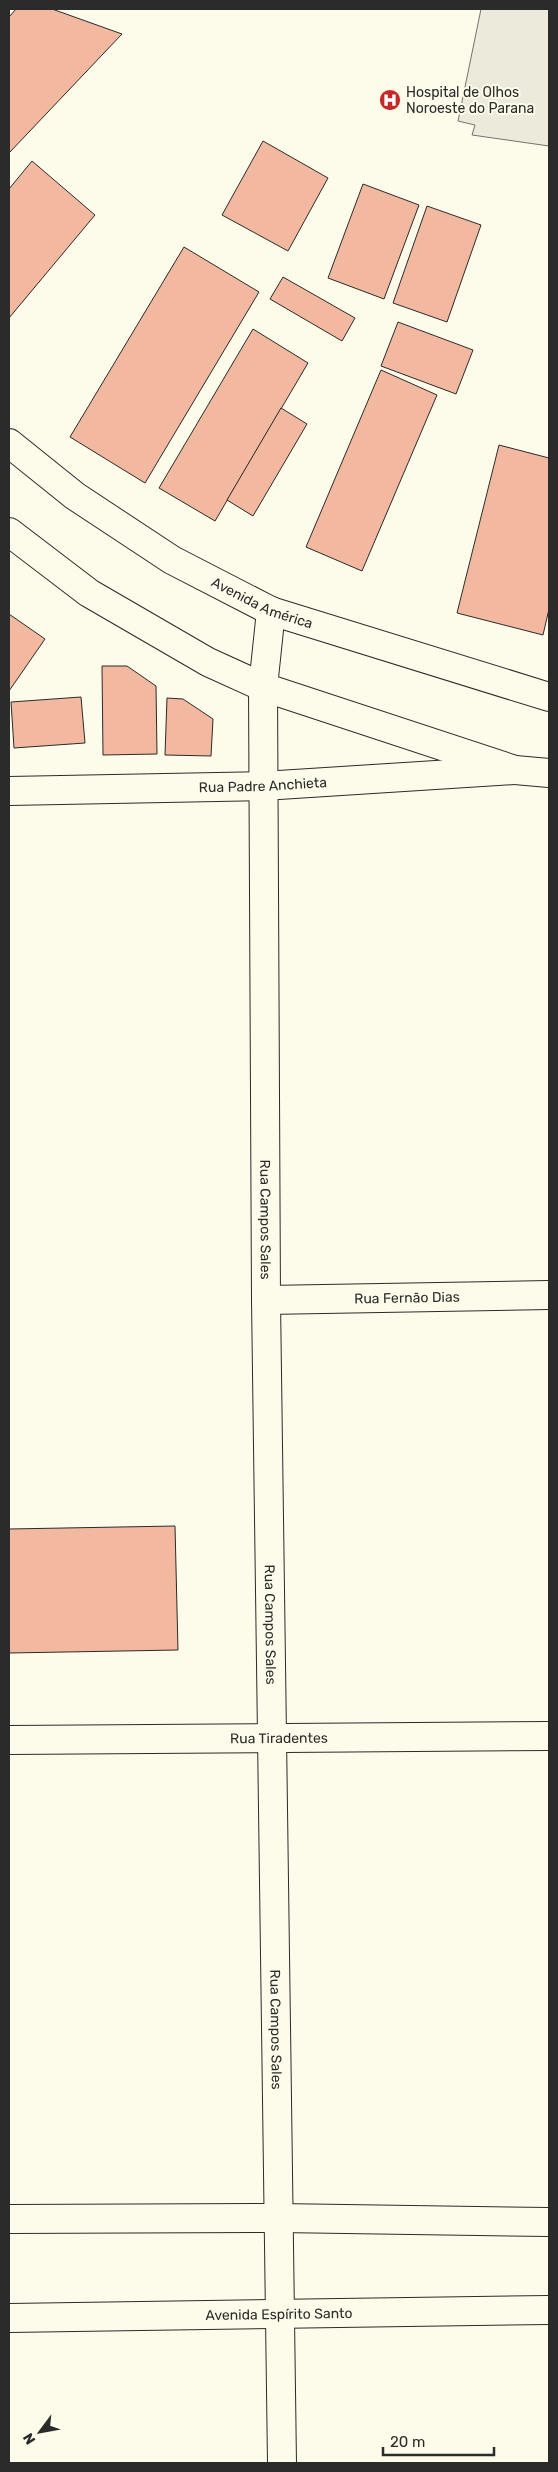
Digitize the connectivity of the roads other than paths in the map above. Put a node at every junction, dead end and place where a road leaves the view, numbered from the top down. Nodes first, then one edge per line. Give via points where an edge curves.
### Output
1 (9, 443) edge
2 (9, 532) edge
3 (271, 611) junction
4 (263, 686) junction
5 (549, 697) edge
6 (515, 770) junction
7 (549, 773) edge
8 (263, 786) junction
9 (9, 791) edge
10 (549, 1295) edge
11 (266, 1300) junction
12 (271, 1736) junction
13 (549, 1736) edge
14 (9, 1740) edge
15 (279, 2218) junction
16 (9, 2220) edge
17 (549, 2222) edge
18 (549, 2310) edge
19 (280, 2314) junction
20 (9, 2318) edge
21 (282, 2463) edge

1 - 3 street, Avenida América via 75,496 172,560
2 - 4 street via 89,593 208,662
3 - 4 street, Rua Campos Sales
3 - 5 street, Avenida América
4 - 6 street
4 - 8 street, Rua Campos Sales
6 - 7 street
6 - 8 street, Rua Padre Anchieta
8 - 9 street, Rua Padre Anchieta
8 - 11 street, Rua Campos Sales
10 - 11 street, Rua Fernão Dias
11 - 12 street, Rua Campos Sales
12 - 13 street, Rua Tiradentes
12 - 14 street, Rua Tiradentes
12 - 15 street, Rua Campos Sales
15 - 16 street
15 - 17 street
15 - 19 street, Rua Campos Sales
18 - 19 street, Avenida Espírito Santo
19 - 20 street, Avenida Espírito Santo
19 - 21 street, Rua Campos Sales

